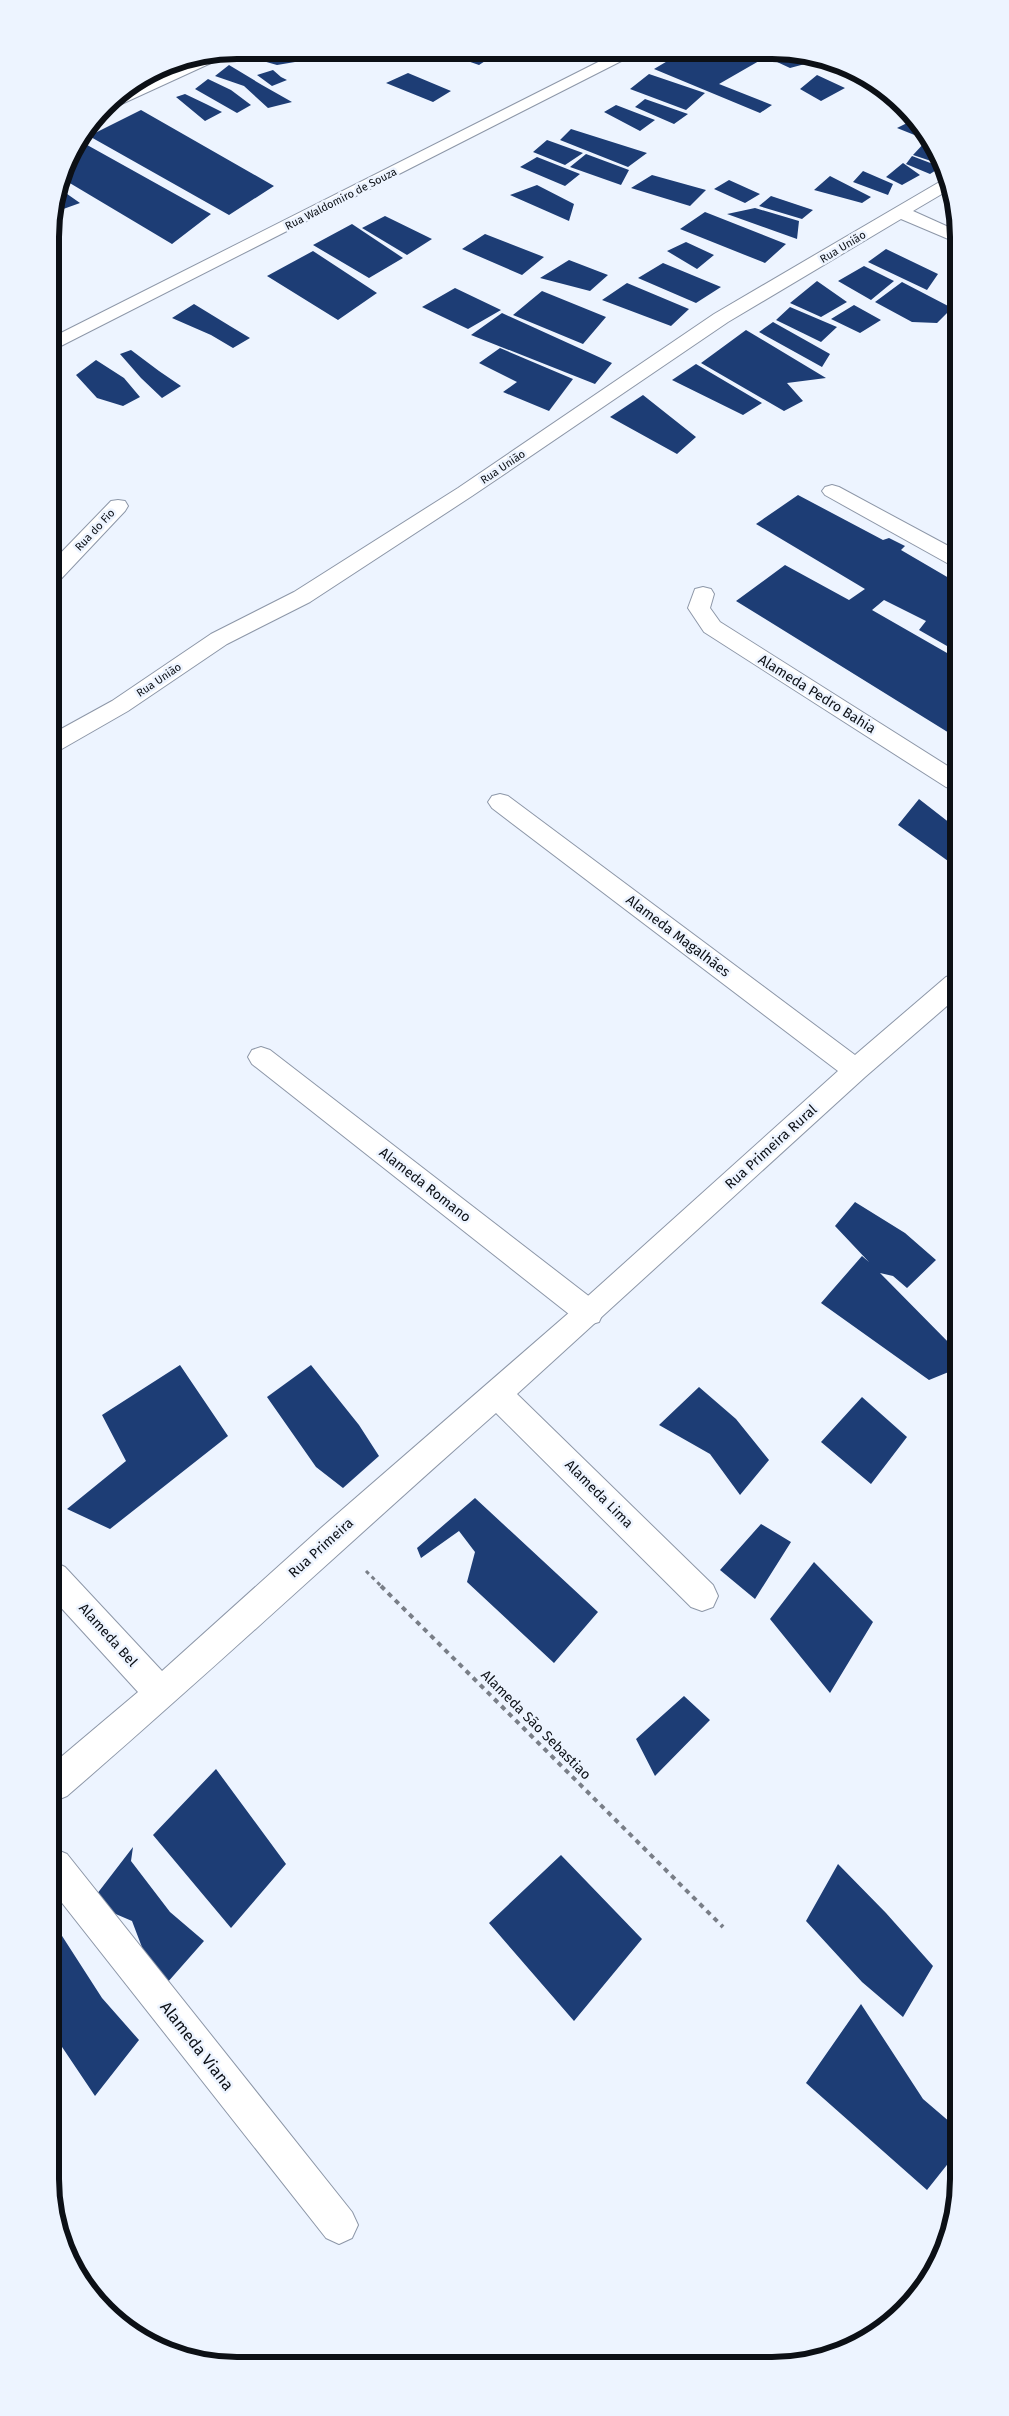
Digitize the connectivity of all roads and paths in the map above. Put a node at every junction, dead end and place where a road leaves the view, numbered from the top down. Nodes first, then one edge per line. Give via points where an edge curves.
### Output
1 (617, 59) edge
2 (197, 63) edge
3 (136, 90) edge
4 (943, 186) edge
5 (901, 212) junction
6 (950, 235) edge
7 (59, 340) edge
8 (832, 491) dead end
9 (118, 506) dead end
10 (950, 556) edge
11 (59, 569) edge
12 (703, 594) dead end
13 (59, 740) edge
14 (950, 778) edge
15 (500, 802) dead end
16 (950, 988) edge
17 (261, 1057) dead end
18 (856, 1070) junction
19 (589, 1314) junction
20 (496, 1393) junction
21 (332, 1538) junction
22 (59, 1582) edge
23 (702, 1596) dead end
24 (161, 1694) junction
25 (59, 1781) edge
26 (59, 1871) edge
27 (723, 1927) dead end
28 (339, 2225) dead end

1 - 7 street, Rua Waldomiro de Souza
2 - 3 street
4 - 5 street, Rua União
5 - 6 street
5 - 13 street, Rua União via 721,318 465,492 302,597 219,640 120,706
8 - 10 street
9 - 11 street, Rua do Fio
12 - 14 street, Alameda Pedro Bahia via 700,608 712,626
15 - 18 street, Alameda Magalhães
16 - 18 street, Rua Primeira Rural
17 - 19 street, Alameda Romano
18 - 19 street, Rua Primeira Rural
19 - 20 street, Rua Primeira
20 - 21 street, Rua Primeira
20 - 23 street, Alameda Lima
21 - 24 street, Rua Primeira
21 - 27 path, Alameda São Sebastiao
22 - 24 street, Alameda Bel
24 - 25 street, Rua Primeira
26 - 28 street, Alameda Viana

